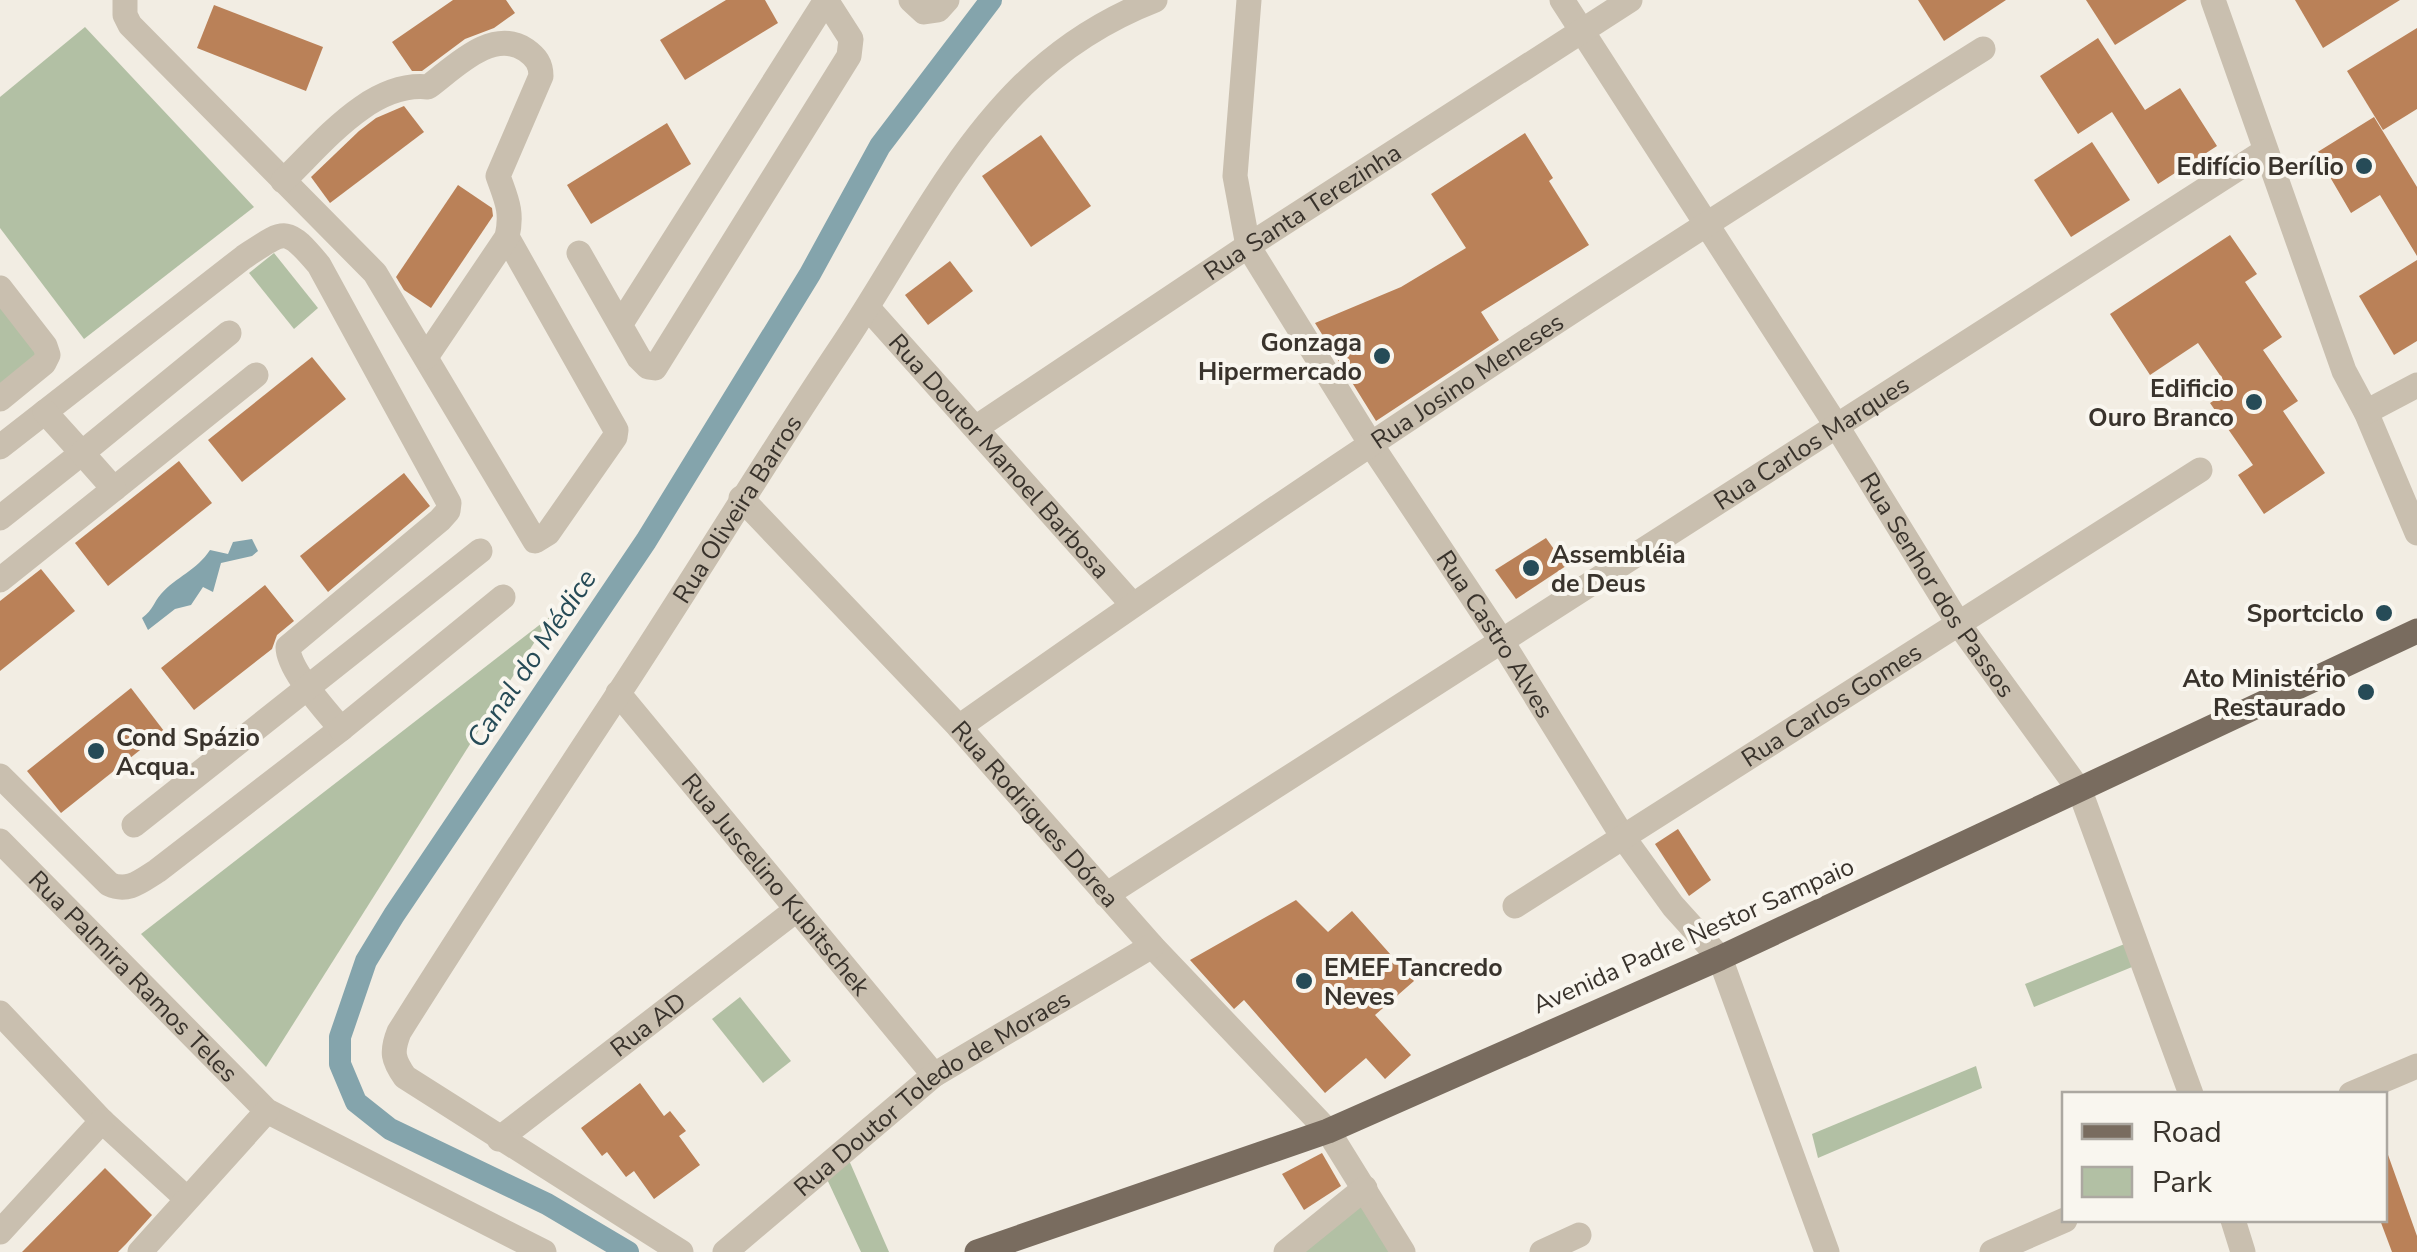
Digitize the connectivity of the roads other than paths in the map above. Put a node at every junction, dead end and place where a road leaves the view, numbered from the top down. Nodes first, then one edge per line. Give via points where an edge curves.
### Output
1 (125, 0) edge
2 (911, 0) edge
3 (947, 0) edge
4 (1155, 0) edge
5 (1250, 0) edge
6 (1562, 0) edge
7 (1630, 0) edge
8 (2213, 0) edge
9 (1583, 31) junction
10 (1983, 49) dead end
11 (2265, 151) junction
12 (283, 181) junction
13 (1706, 222) junction
14 (507, 237) junction
15 (1248, 246) junction
16 (579, 253) dead end
17 (0, 288) edge
18 (868, 308) junction
19 (620, 326) junction
20 (229, 333) dead end
21 (426, 357) junction
22 (256, 375) dead end
23 (2417, 386) edge
24 (0, 399) edge
25 (45, 412) junction
26 (2366, 412) junction
27 (1836, 425) junction
28 (977, 428) junction
29 (1372, 446) junction
30 (0, 447) edge
31 (82, 452) junction
32 (2200, 470) dead end
33 (114, 490) junction
34 (740, 498) junction
35 (0, 518) edge
36 (2417, 533) edge
37 (480, 551) dead end
38 (0, 580) edge
39 (503, 597) dead end
40 (1132, 604) junction
41 (1960, 626) junction
42 (2417, 631) edge
43 (1501, 640) junction
44 (308, 688) junction
45 (618, 694) junction
46 (958, 727) junction
47 (341, 729) junction
48 (0, 776) edge
49 (2080, 791) junction
50 (134, 826) dead end
51 (1623, 837) junction
52 (0, 841) edge
53 (1106, 895) junction
54 (1515, 906) dead end
55 (796, 910) junction
56 (1152, 946) junction
57 (1720, 958) junction
58 (0, 1013) edge
59 (2417, 1066) edge
60 (934, 1075) junction
61 (2190, 1092) edge
62 (2355, 1092) edge
63 (267, 1111) junction
64 (102, 1121) junction
65 (1328, 1131) junction
66 (499, 1139) junction
67 (1365, 1188) junction
68 (186, 1198) junction
69 (2062, 1221) edge
70 (2234, 1222) edge
71 (0, 1232) edge
72 (1580, 1235) dead end
73 (140, 1252) edge
74 (544, 1252) edge
75 (681, 1252) edge
76 (725, 1252) edge
77 (977, 1252) edge
78 (1286, 1252) edge
79 (1403, 1252) edge
80 (1542, 1252) edge
81 (1827, 1252) edge
82 (1992, 1252) edge
83 (2243, 1252) edge

1 - 12 street via 130,26
2 - 3 street via 924,12
4 - 18 street, Rua Oliveira Barros via 1092,30 1022,86 972,142
5 - 15 street, Rua Castro Alves via 1235,176
6 - 9 street, Rua Senhor dos Passos
7 - 9 street, Rua Santa Terezinha
8 - 11 street
9 - 13 street, Rua Senhor dos Passos
9 - 15 street, Rua Santa Terezinha
10 - 13 street, Rua Josino Meneses
11 - 26 street via 2344,371
11 - 27 street, Rua Carlos Marques
12 - 14 street via 354,114 384,96 407,85 428,88 482,47 518,44 534,55 541,76 498,176 510,203
12 - 21 street via 374,273
13 - 27 street, Rua Senhor dos Passos
13 - 29 street, Rua Josino Meneses
14 - 21 street
14 - 21 street via 616,430 540,540 532,538
15 - 28 street, Rua Santa Terezinha
15 - 29 street, Rua Castro Alves
16 - 19 street
17 - 24 street via 48,355
18 - 28 street, Rua Doutor Manoel Barbosa
18 - 34 street, Rua Oliveira Barros
19 - 19 street via 631,309 826,0 851,39 849,56 662,362 648,367
20 - 31 street
22 - 33 street
23 - 26 street
25 - 30 street
25 - 31 street
25 - 44 street via 244,257 270,240 295,237 319,265 449,503 440,520 291,641 287,653
26 - 36 street
27 - 41 street, Rua Senhor dos Passos
27 - 43 street, Rua Carlos Marques
28 - 40 street, Rua Doutor Manoel Barbosa
29 - 40 street, Rua Josino Meneses
29 - 43 street, Rua Castro Alves
31 - 33 street
31 - 35 street
32 - 41 street, Rua Carlos Gomes
33 - 38 street
34 - 45 street, Rua Oliveira Barros
34 - 46 street, Rua Rodrigues Dórea
37 - 44 street
39 - 47 street
40 - 46 street, Rua Josino Meneses
41 - 49 street, Rua Senhor dos Passos
41 - 51 street, Rua Carlos Gomes
42 - 49 main road, Avenida Padre Nestor Sampaio
43 - 51 street, Rua Castro Alves
43 - 53 street, Rua Carlos Marques
44 - 47 street
44 - 50 street
45 - 55 street, Rua Juscelino Kubitschek
45 - 66 street, Rua Oliveira Barros via 515,847 392,1053 405,1078
46 - 53 street, Rua Rodrigues Dórea
47 - 48 street via 157,871 119,888
49 - 57 main road, Avenida Padre Nestor Sampaio
49 - 61 street, Rua Senhor dos Passos
51 - 54 street, Rua Carlos Gomes
51 - 57 street, Rua Castro Alves
52 - 63 street, Rua Palmira Ramos Teles
53 - 56 street, Rua Rodrigues Dórea
55 - 60 street, Rua Juscelino Kubitschek
55 - 66 street, Rua AD
56 - 60 street, Rua Doutor Toledo de Moraes
56 - 65 street, Rua Rodrigues Dórea
57 - 65 main road, Avenida Padre Nestor Sampaio
57 - 81 street, Rua Castro Alves
58 - 64 street
59 - 62 street
60 - 76 street, Rua Doutor Toledo de Moraes
63 - 68 street
63 - 74 street, Rua Palmira Ramos Teles
64 - 68 street
64 - 71 street
65 - 67 street, Rua Rodrigues Dórea
65 - 77 main road, Avenida Padre Nestor Sampaio
66 - 75 street
67 - 78 street
67 - 79 street, Rua Rodrigues Dórea
68 - 73 street
69 - 82 street
70 - 83 street
72 - 80 street

